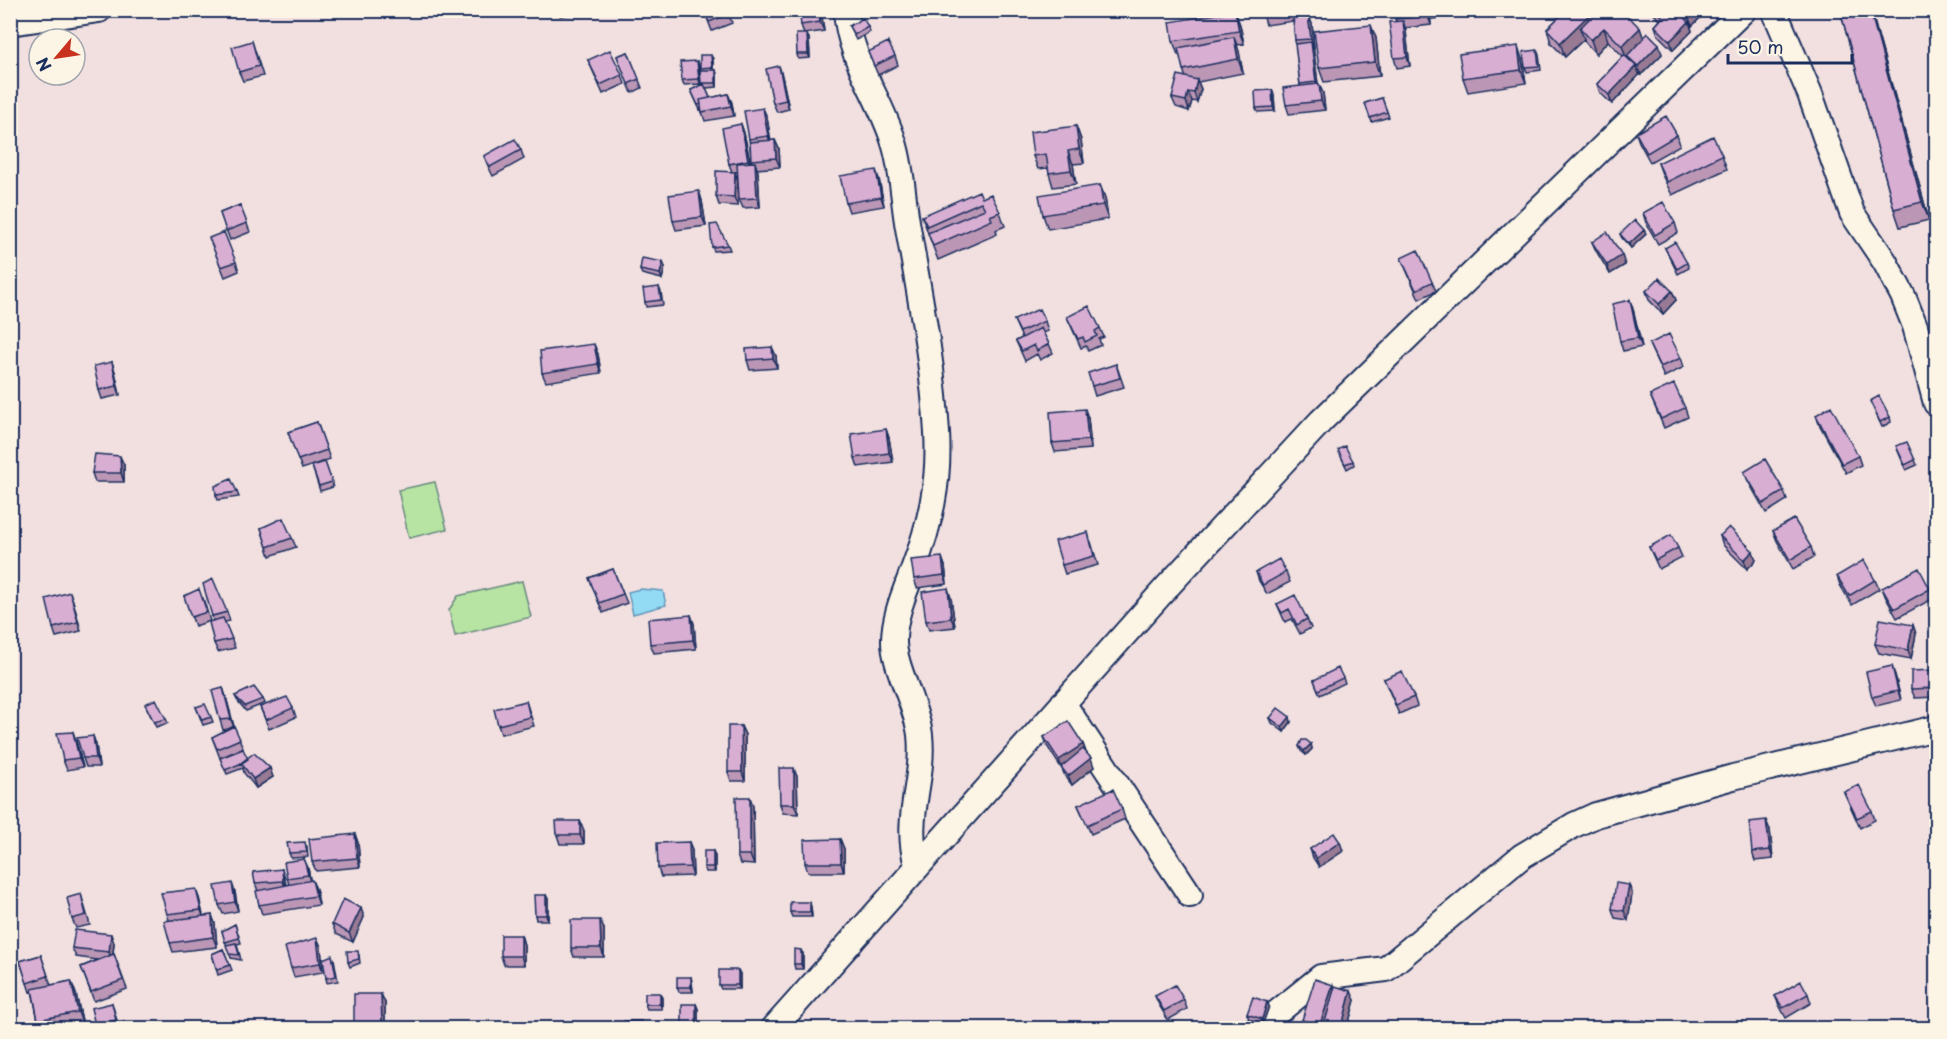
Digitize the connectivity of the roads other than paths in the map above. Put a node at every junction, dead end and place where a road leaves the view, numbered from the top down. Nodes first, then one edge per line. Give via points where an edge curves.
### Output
1 (99, 10) edge
2 (846, 10) edge
3 (1744, 10) edge
4 (1774, 10) edge
5 (10, 24) edge
6 (1936, 403) edge
7 (1063, 703) junction
8 (1936, 729) edge
9 (917, 866) junction
10 (1190, 895) dead end
11 (774, 1029) edge
12 (1258, 1029) edge

1 - 5 street
2 - 9 street via 861,70 896,147 937,432 938,476 929,523 901,603 893,639 920,735 910,831
3 - 7 street via 1321,421
4 - 6 street via 1810,94 1852,213 1903,296
7 - 9 street
7 - 10 street
8 - 12 street via 1733,777 1596,815 1522,856 1386,969 1321,977
9 - 11 street

